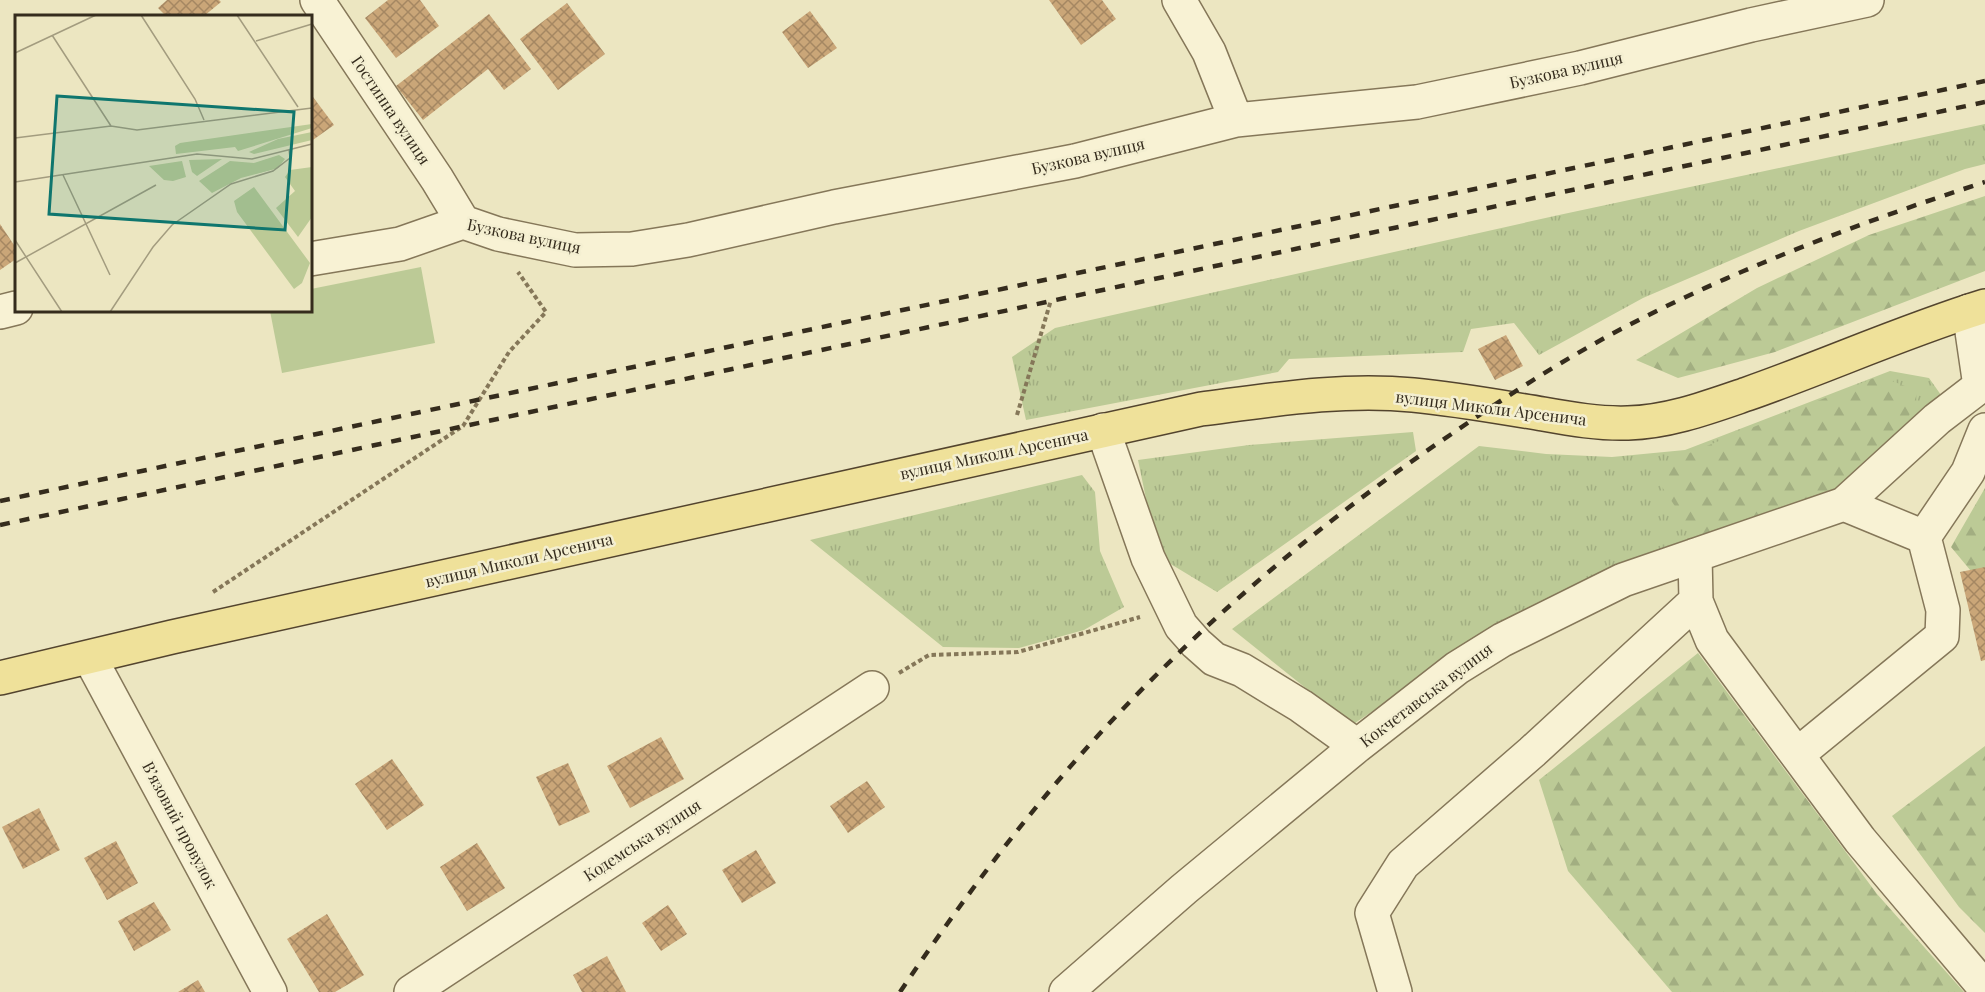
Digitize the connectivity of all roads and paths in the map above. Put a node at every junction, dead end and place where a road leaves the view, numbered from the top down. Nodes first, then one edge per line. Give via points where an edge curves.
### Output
1 (317, 0) edge
2 (1179, 0) edge
3 (1867, 0) edge
4 (1236, 120) junction
5 (463, 222) junction
6 (498, 234) junction
7 (312, 259) edge
8 (1051, 300) dead end
9 (15, 308) edge
10 (1977, 309) edge
11 (0, 312) edge
12 (1982, 387) edge
13 (1985, 423) edge
14 (1103, 430) junction
15 (1985, 430) edge
16 (1002, 452) junction
17 (1844, 504) junction
18 (1924, 537) junction
19 (1695, 555) junction
20 (208, 596) dead end
21 (1168, 601) junction
22 (1696, 601) junction
23 (90, 658) junction
24 (0, 678) edge
25 (872, 688) joint
26 (1357, 746) junction
27 (1798, 754) junction
28 (1985, 988) edge
29 (270, 992) edge
30 (411, 992) edge
31 (1066, 992) edge
32 (1395, 992) edge

1 - 5 street, Гостинна вулиця
2 - 4 street via 1209,52
3 - 4 street, Бузкова вулиця via 1417,102
4 - 6 street, Бузкова вулиця via 1076,161 633,249 575,250
5 - 6 street, Бузкова вулиця
5 - 7 street, Бузкова вулиця via 400,244
6 - 20 path via 519,274 546,312 509,352 463,426
8 - 16 path via 1017,416
9 - 11 street
10 - 12 street
10 - 14 main road, вулиця Миколи Арсенича via 1698,411 1629,423 1578,420 1413,395 1358,393 1297,396 1201,409
12 - 13 street
12 - 17 street, Кокчетавська вулиця via 1937,419
14 - 16 main road, вулиця Миколи Арсенича
14 - 21 street via 1148,558
15 - 18 street via 1968,472
16 - 23 main road, вулиця Миколи Арсенича
17 - 18 street
17 - 19 street, Кокчетавська вулиця
18 - 27 street via 1943,610 1942,636
19 - 22 street
19 - 26 street, Кокчетавська вулиця via 1623,580 1502,640 1457,668
21 - 25 path via 1135,619 1018,652 929,655
21 - 26 street via 1181,626 1214,659 1242,670
22 - 27 street via 1712,640
22 - 32 street via 1532,752 1402,864 1372,913
23 - 24 main road, вулиця Миколи Арсенича
23 - 29 street, Вʼязовий провулок
25 - 30 street, Кодемська вулиця
26 - 31 street, Кокчетавська вулиця
27 - 28 street via 1860,840

